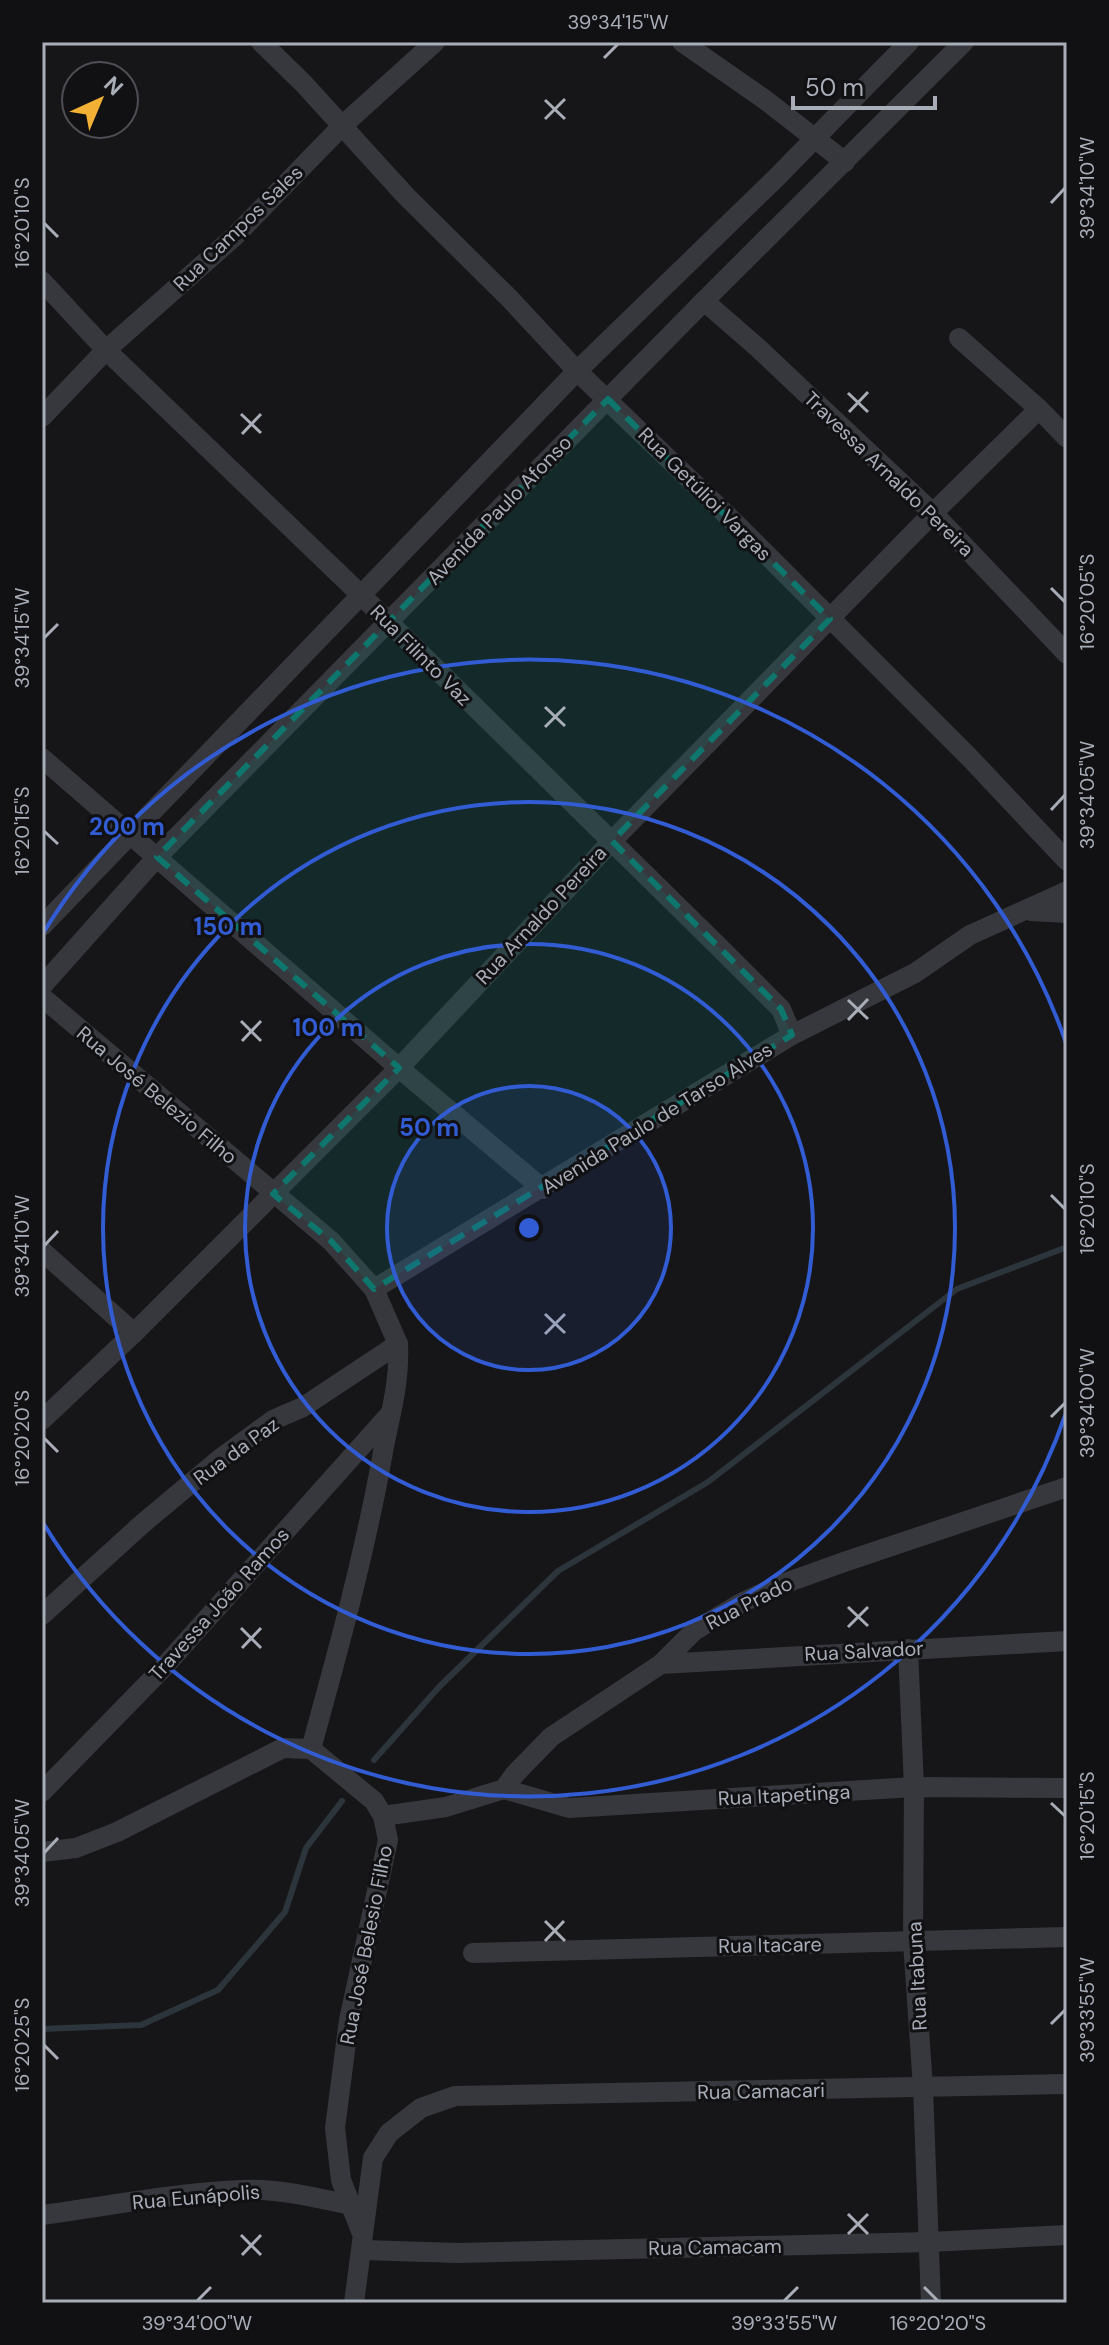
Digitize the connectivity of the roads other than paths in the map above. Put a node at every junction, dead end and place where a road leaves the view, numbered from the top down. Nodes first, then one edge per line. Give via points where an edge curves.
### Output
1 (261, 42) edge
2 (435, 42) edge
3 (682, 42) edge
4 (909, 42) edge
5 (964, 42) edge
6 (342, 126) junction
7 (815, 137) junction
8 (845, 162) junction
9 (42, 281) edge
10 (704, 301) junction
11 (959, 338) dead end
12 (106, 350) junction
13 (577, 371) junction
14 (608, 399) junction
15 (1039, 409) junction
16 (42, 417) edge
17 (1067, 438) edge
18 (933, 513) junction
19 (360, 594) junction
20 (830, 619) junction
21 (388, 624) junction
22 (1067, 654) edge
23 (42, 758) edge
24 (130, 834) junction
25 (612, 841) junction
26 (157, 857) junction
27 (1067, 861) edge
28 (1067, 891) edge
29 (1027, 911) junction
30 (1067, 913) edge
31 (42, 926) edge
32 (42, 986) edge
33 (42, 997) edge
34 (792, 1035) junction
35 (399, 1068) junction
36 (543, 1189) junction
37 (273, 1194) junction
38 (42, 1251) edge
39 (374, 1289) junction
40 (134, 1333) junction
41 (398, 1344) junction
42 (391, 1413) junction
43 (42, 1420) edge
44 (1067, 1487) edge
45 (42, 1615) edge
46 (1067, 1641) edge
47 (908, 1649) junction
48 (661, 1664) junction
49 (311, 1749) junction
50 (914, 1787) junction
51 (1067, 1788) edge
52 (504, 1789) junction
53 (42, 1792) edge
54 (383, 1816) junction
55 (42, 1852) edge
56 (1067, 1937) edge
57 (913, 1941) junction
58 (473, 1953) dead end
59 (1067, 2084) edge
60 (923, 2088) junction
61 (351, 2205) junction
62 (42, 2215) edge
63 (1067, 2235) edge
64 (362, 2242) junction
65 (930, 2242) junction
66 (354, 2303) edge
67 (931, 2303) edge

1 - 6 street, Rua Getúlioi Vargas
2 - 6 street, Rua Campos Sales
3 - 7 street
4 - 7 street, Avenida Paulo Afonso
5 - 8 street, Avenida Paulo Afonso
6 - 12 street, Rua Campos Sales via 235,236
6 - 13 street, Rua Getúlioi Vargas
7 - 8 street
7 - 13 street, Avenida Paulo Afonso
8 - 10 street, Avenida Paulo Afonso
9 - 12 street, Rua Filinto Vaz
10 - 14 street, Avenida Paulo Afonso
10 - 18 street, Travessa Arnaldo Pereira
11 - 15 street
12 - 16 street, Rua Campos Sales
12 - 19 street, Rua Filinto Vaz
13 - 14 street, Rua Getúlioi Vargas
13 - 19 street, Avenida Paulo Afonso
14 - 20 street, Rua Getúlioi Vargas
14 - 21 street, Avenida Paulo Afonso
15 - 17 street
15 - 18 street, Rua Arnaldo Pereira
18 - 20 street, Rua Arnaldo Pereira
18 - 22 street, Travessa Arnaldo Pereira
19 - 21 street, Rua Filinto Vaz
19 - 24 street, Avenida Paulo Afonso
20 - 25 street, Rua Arnaldo Pereira
20 - 27 street, Rua Getúlioi Vargas
21 - 25 street, Rua Filinto Vaz
21 - 26 street, Avenida Paulo Afonso
23 - 24 street
24 - 26 street
24 - 31 street, Avenida Paulo Afonso
25 - 34 street, Rua Filinto Vaz via 781,1009
25 - 35 street, Rua Arnaldo Pereira
26 - 32 street, Avenida Paulo Afonso
26 - 35 street
28 - 29 street, Avenida Paulo de Tarso Alves
29 - 30 street
29 - 34 street, Avenida Paulo de Tarso Alves via 970,935 915,973
33 - 37 street, Rua José Belezio Filho
34 - 36 street, Avenida Paulo de Tarso Alves
35 - 36 street
35 - 37 street, Rua Arnaldo Pereira
36 - 39 street, Avenida Paulo de Tarso Alves
37 - 39 street via 331,1241
37 - 40 street, Rua Arnaldo Pereira
38 - 40 street
39 - 41 street
40 - 43 street, Rua Arnaldo Pereira
41 - 42 street via 398,1388
41 - 45 street, Rua da Paz via 221,1458
42 - 49 street via 355,1590
42 - 53 street, Travessa João Ramos via 162,1669
44 - 48 street, Rua Prado via 780,1585 694,1631
46 - 47 street, Rua Salvador
47 - 48 street, Rua Salvador
47 - 50 street, Rua Itabuna
48 - 52 street, Rua Prado via 551,1737
49 - 54 street, Rua José Belesio Filho via 374,1801
49 - 55 street via 283,1748 117,1832 76,1848
50 - 51 street, Rua Itapetinga
50 - 52 street, Rua Itapetinga via 569,1808
50 - 57 street, Rua Itabuna
52 - 54 street via 446,1807
54 - 61 street, Rua José Belesio Filho via 388,1840 349,2020 335,2128 341,2180
56 - 57 street, Rua Itacare
57 - 58 street, Rua Itacare
57 - 60 street, Rua Itabuna
59 - 60 street, Rua Camacari
60 - 64 street, Rua Camacari via 455,2096 421,2108 389,2133 373,2158
60 - 65 street, Rua Itabuna
61 - 62 street, Rua Eunápolis via 298,2193 242,2190
61 - 64 street, Rua José Belesio Filho
63 - 65 street, Rua Camacam
64 - 65 street, Rua Camacam via 458,2253
64 - 66 street
65 - 67 street, Rua Itabuna

